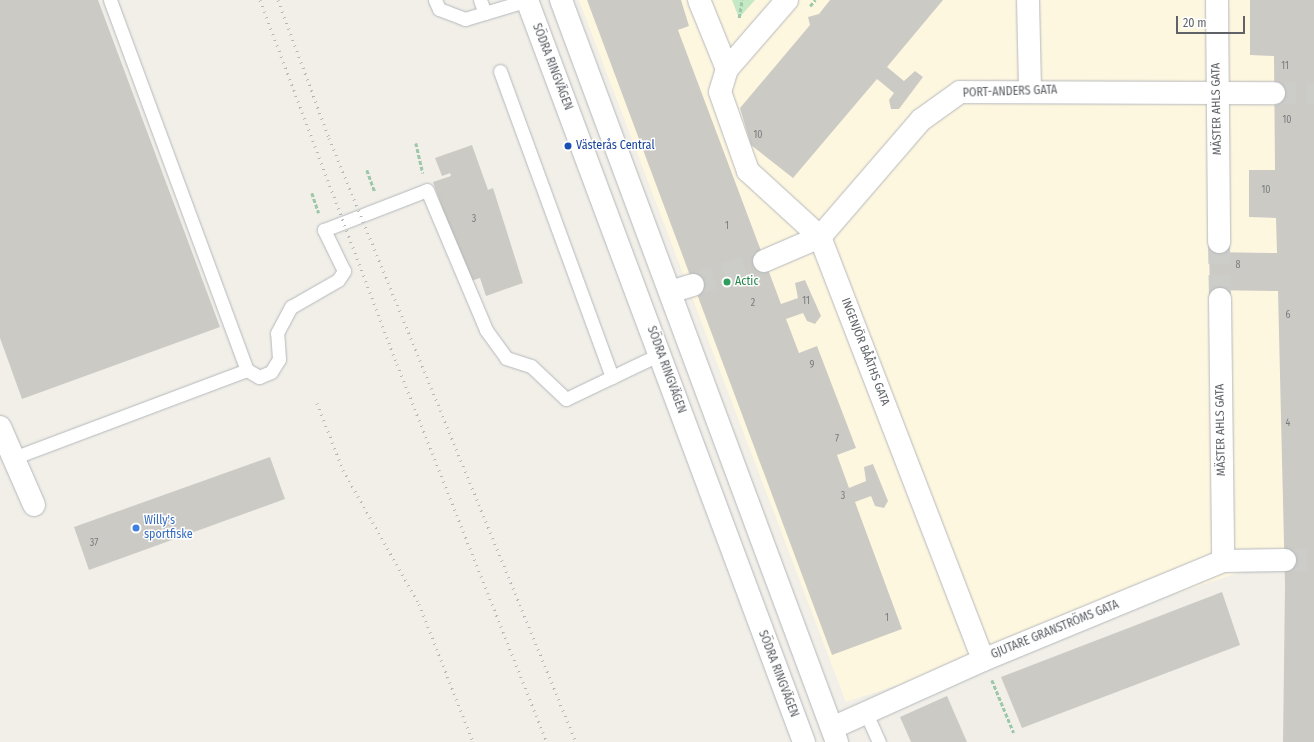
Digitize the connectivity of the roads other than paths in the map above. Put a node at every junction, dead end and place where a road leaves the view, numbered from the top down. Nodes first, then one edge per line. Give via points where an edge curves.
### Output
1 (110, 0) edge
2 (435, 0) edge
3 (480, 0) edge
4 (527, 0) edge
5 (561, 0) edge
6 (699, 0) edge
7 (787, 0) edge
8 (1028, 0) edge
9 (1217, 0) edge
10 (485, 13) junction
11 (727, 69) junction
12 (500, 71) dead end
13 (1030, 90) junction
14 (1217, 92) junction
15 (1274, 93) tunnel mouth
16 (820, 237) junction
17 (1219, 242) tunnel mouth
18 (764, 261) tunnel mouth
19 (694, 286) tunnel mouth
20 (670, 292) junction
21 (1220, 299) tunnel mouth
22 (642, 307) junction
23 (660, 354) junction
24 (247, 370) junction
25 (612, 376) junction
26 (0, 427) edge
27 (13, 458) junction
28 (34, 505) dead end
29 (1285, 560) tunnel mouth
30 (1223, 561) junction
31 (983, 660) junction
32 (866, 712) junction
33 (835, 735) edge
34 (804, 741) edge
35 (879, 742) edge

1 - 24 lane
2 - 10 lane via 439,9 465,19
3 - 10 lane
4 - 10 lane
4 - 22 street, SÖDRA RINGVÄGEN
5 - 20 street
6 - 11 street
7 - 11 street, INGENJÖR BÅÅTHS GATA
8 - 13 street
9 - 14 street, MÄSTER AHLS GATA
11 - 16 street, INGENJÖR BÅÅTHS GATA via 720,92 748,171
12 - 25 lane
13 - 14 street, PORT-ANDERS GATA
13 - 16 street, PORT-ANDERS GATA via 960,92 921,120
14 - 15 street, PORT-ANDERS GATA
14 - 17 street, MÄSTER AHLS GATA
16 - 18 street, PORT-ANDERS GATA
16 - 31 street, INGENJÖR BÅÅTHS GATA
19 - 20 street
20 - 22 street
20 - 33 street
21 - 30 street, MÄSTER AHLS GATA
22 - 23 street, SÖDRA RINGVÄGEN
23 - 25 lane
23 - 34 street, SÖDRA RINGVÄGEN
24 - 25 lane via 259,377 271,372 279,359 278,333 291,306 338,280 344,271 324,230 427,190 486,330 506,358 531,366 566,399
24 - 27 lane
26 - 27 street
27 - 28 street
29 - 30 street, GJUTARE GRANSTRÖMS GATA
30 - 31 street, GJUTARE GRANSTRÖMS GATA
31 - 32 street, GJUTARE GRANSTRÖMS GATA
32 - 33 street, GJUTARE GRANSTRÖMS GATA
32 - 35 lane
33 - 34 street, SÖDRA RINGVÄGEN

